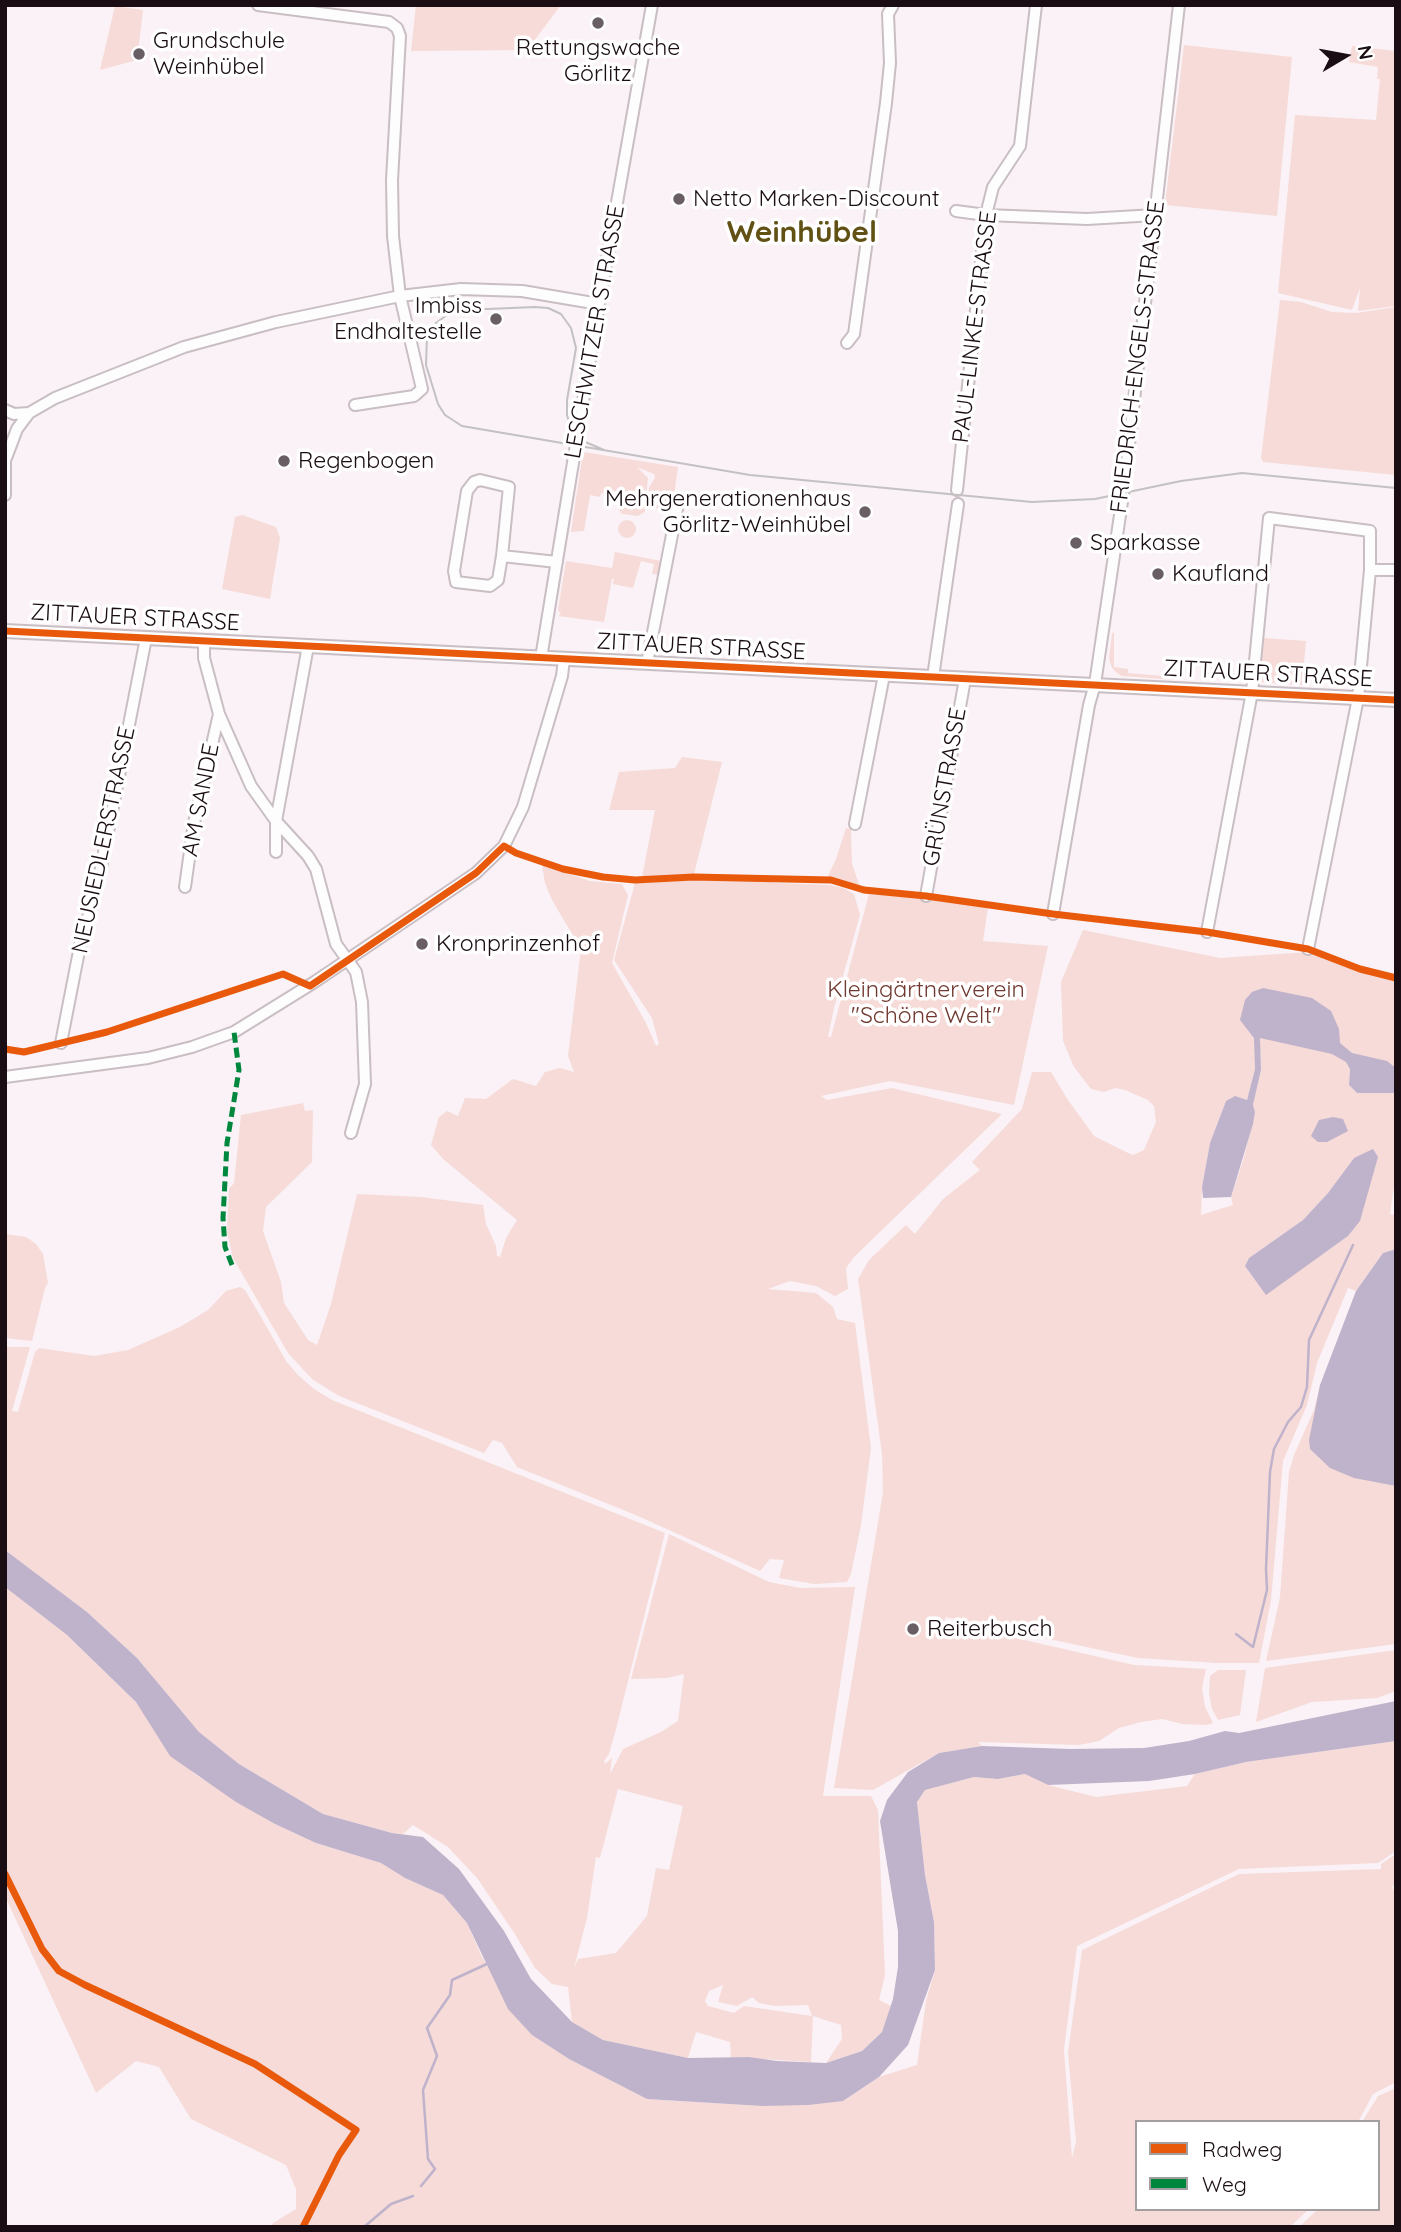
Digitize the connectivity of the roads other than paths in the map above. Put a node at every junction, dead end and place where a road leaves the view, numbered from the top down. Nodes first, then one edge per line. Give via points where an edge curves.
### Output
1 (258, 5) edge
2 (652, 5) edge
3 (893, 5) edge
4 (1036, 5) edge
5 (1179, 5) edge
6 (956, 211) dead end
7 (986, 215) junction
8 (1155, 215) junction
9 (400, 296) junction
10 (599, 304) junction
11 (847, 343) dead end
12 (355, 405) dead end
13 (5, 410) edge
14 (29, 414) junction
15 (6, 457) edge
16 (957, 490) dead end
17 (5, 495) edge
18 (678, 503) dead end
19 (958, 504) dead end
20 (502, 556) junction
21 (557, 562) junction
22 (1370, 570) junction
23 (1396, 570) edge
24 (5, 631) edge
25 (146, 638) junction
26 (204, 641) junction
27 (308, 646) junction
28 (541, 658) junction
29 (565, 659) junction
30 (647, 663) junction
31 (884, 675) junction
32 (933, 677) junction
33 (965, 679) junction
34 (1095, 684) junction
35 (1252, 692) junction
36 (1358, 698) junction
37 (1396, 700) edge
38 (219, 714) junction
39 (276, 821) junction
40 (855, 824) dead end
41 (276, 852) dead end
42 (185, 887) dead end
43 (926, 895) dead end
44 (1053, 914) dead end
45 (1207, 932) dead end
46 (1308, 949) dead end
47 (348, 959) junction
48 (61, 1043) dead end
49 (5, 1077) edge
50 (351, 1133) dead end

1 - 9 street via 389,22 397,28 391,198
2 - 10 street, LESCHWITZER STRASSE
3 - 11 street via 888,14 890,74 855,334
4 - 7 street, PAUL-LINKE-STRASSE via 1020,146 993,187
5 - 8 street, FRIEDRICH-ENGELS-STRASSE
6 - 7 street
7 - 8 street via 1087,219
7 - 16 street, PAUL-LINKE-STRASSE
8 - 34 street, FRIEDRICH-ENGELS-STRASSE via 1124,488
9 - 10 street via 460,289 522,291
9 - 12 street via 422,389 414,396
9 - 14 street via 184,347 72,390
10 - 21 street, LESCHWITZER STRASSE
13 - 14 street
14 - 15 street via 17,429
15 - 17 street
18 - 30 street
19 - 32 street
20 - 20 street via 498,580 490,586 456,582 467,491 474,482 509,487
20 - 21 street
21 - 28 street, LESCHWITZER STRASSE
22 - 23 street
22 - 35 street via 1370,531 1269,519
22 - 36 street
24 - 25 main road, ZITTAUER STRASSE
25 - 26 main road, ZITTAUER STRASSE
25 - 48 street, NEUSIEDLERSTRASSE
26 - 27 main road, ZITTAUER STRASSE
26 - 38 street, AM SANDE
27 - 28 main road, ZITTAUER STRASSE
27 - 39 street
28 - 29 main road, ZITTAUER STRASSE
29 - 30 main road, ZITTAUER STRASSE
29 - 47 street via 523,807 504,846 476,873
30 - 31 main road, ZITTAUER STRASSE
31 - 32 main road, ZITTAUER STRASSE
31 - 40 street
32 - 33 main road, ZITTAUER STRASSE
33 - 34 main road, ZITTAUER STRASSE
33 - 43 street, GRÜNSTRASSE
34 - 35 main road, ZITTAUER STRASSE
34 - 44 street, FRIEDRICH-ENGELS-STRASSE
35 - 36 main road, ZITTAUER STRASSE
35 - 45 street
36 - 37 main road, ZITTAUER STRASSE
36 - 46 street
38 - 39 street, AM SANDE via 251,786
38 - 42 street, AM SANDE via 194,823
39 - 41 street
39 - 47 street, AM SANDE via 316,869 336,944
47 - 49 street via 234,1032 148,1058
47 - 50 street, AM SANDE via 356,972 362,1002 365,1084

